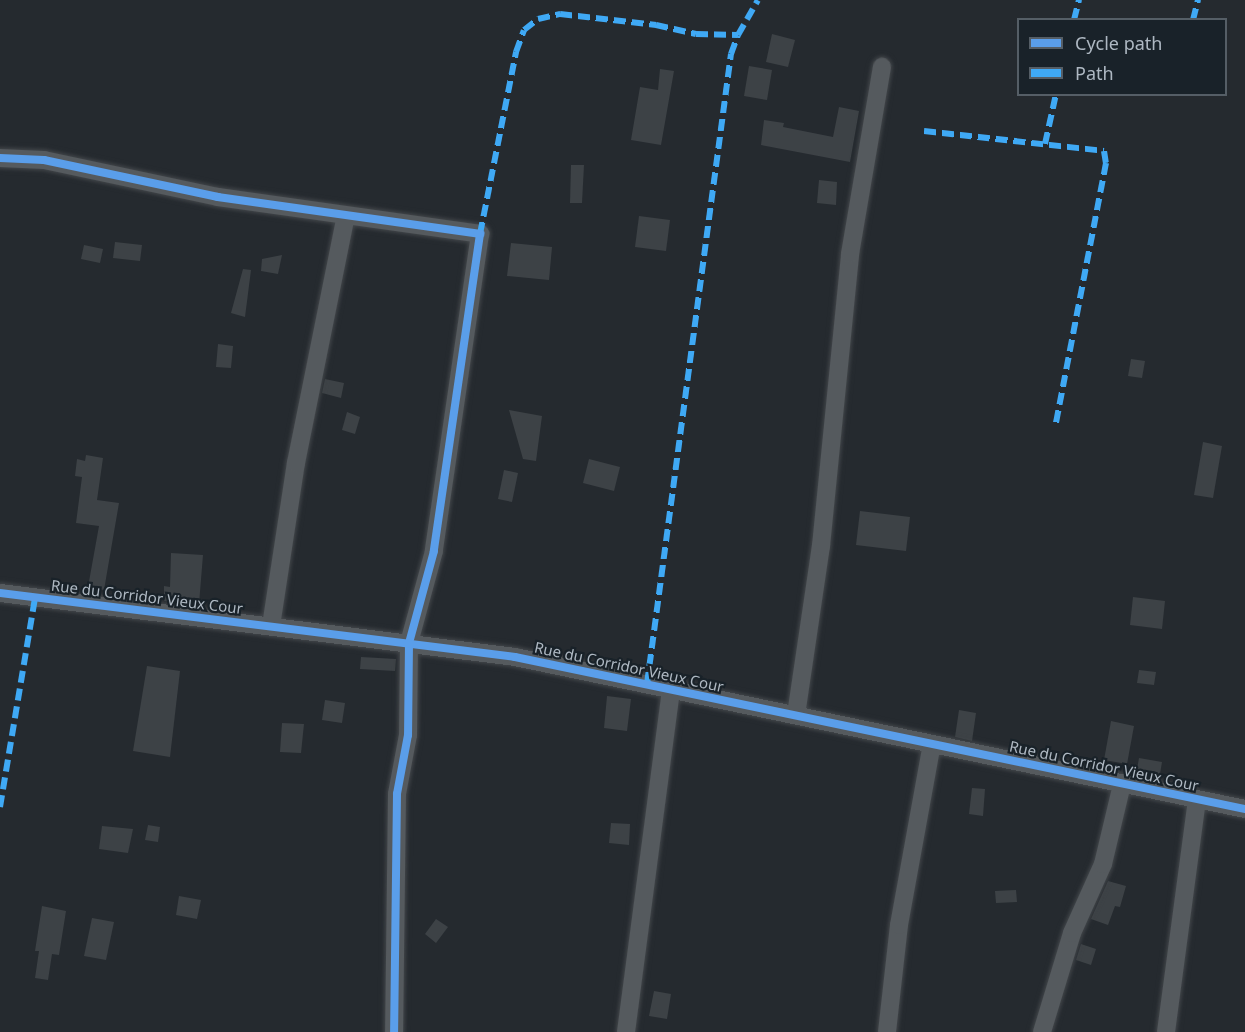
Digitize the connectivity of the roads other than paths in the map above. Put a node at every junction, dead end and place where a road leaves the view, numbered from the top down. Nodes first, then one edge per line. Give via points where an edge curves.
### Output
1 (882, 67) dead end
2 (0, 158) edge
3 (346, 216) junction
4 (0, 593) edge
5 (271, 626) junction
6 (410, 643) junction
7 (671, 689) junction
8 (795, 715) junction
9 (932, 744) junction
10 (1122, 784) junction
11 (1197, 800) junction
12 (1245, 810) edge
13 (394, 1032) edge
14 (626, 1032) edge
15 (887, 1032) edge
16 (1042, 1032) edge
17 (1166, 1032) edge

1 - 8 street via 850,254 821,546
2 - 3 street via 44,160 218,198
3 - 5 street via 296,463
3 - 6 street via 480,234 434,551
4 - 5 street, Rue du Corridor Vieux Cour
5 - 6 street, Rue du Corridor Vieux Cour
6 - 7 street, Rue du Corridor Vieux Cour via 515,657
6 - 13 street via 408,735 397,794
7 - 8 street, Rue du Corridor Vieux Cour
7 - 14 street
8 - 9 street, Rue du Corridor Vieux Cour
9 - 10 street, Rue du Corridor Vieux Cour
9 - 15 street via 899,925
10 - 11 street, Rue du Corridor Vieux Cour
10 - 16 street via 1103,864 1072,933
11 - 12 street, Rue du Corridor Vieux Cour
11 - 17 street

